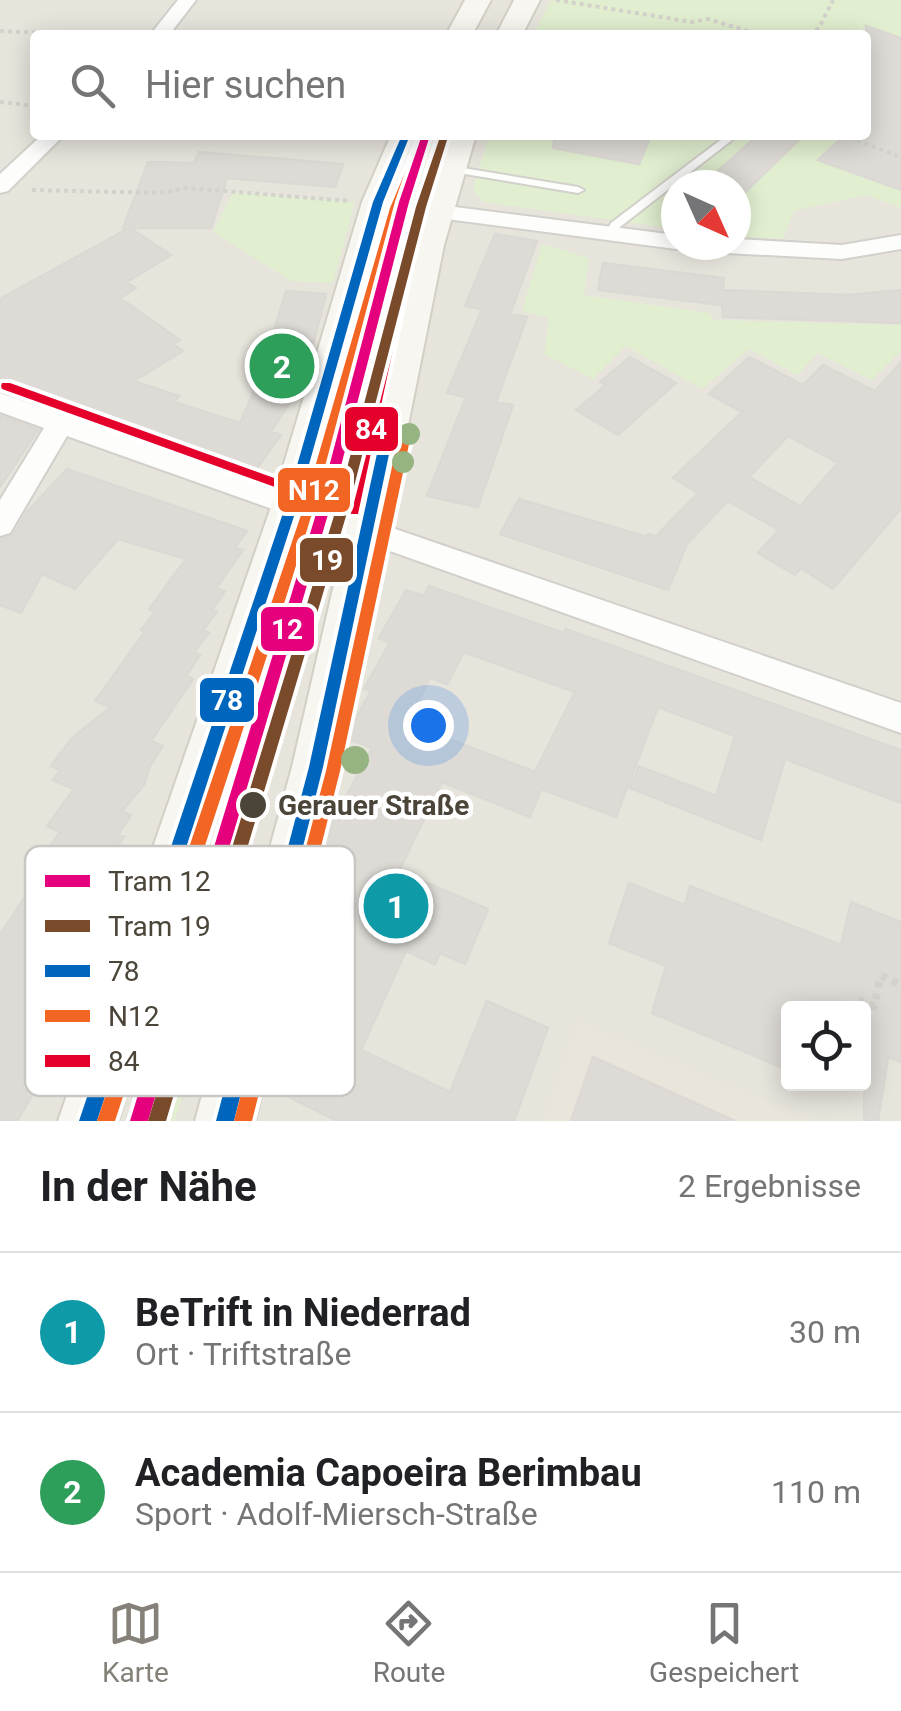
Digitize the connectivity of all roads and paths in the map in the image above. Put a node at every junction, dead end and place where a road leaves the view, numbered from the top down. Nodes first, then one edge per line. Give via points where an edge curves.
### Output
1 (187, 0) edge
2 (478, 0) edge
3 (526, 0) edge
4 (556, 0) edge
5 (833, 0) edge
6 (163, 30) edge
7 (462, 30) edge
8 (511, 30) edge
9 (745, 30) edge
10 (816, 30) edge
11 (0, 31) edge
12 (30, 32) edge
13 (0, 102) edge
14 (30, 105) edge
15 (50, 140) edge
16 (404, 140) edge
17 (460, 140) edge
18 (727, 140) dead end
19 (855, 140) edge
20 (901, 157) edge
21 (451, 169) junction
22 (8, 188) edge
23 (578, 190) dead end
24 (337, 200) dead end
25 (439, 212) junction
26 (611, 234) junction
27 (661, 240) edge
28 (751, 247) edge
29 (899, 247) edge
30 (0, 402) edge
31 (60, 423) junction
32 (291, 507) junction
33 (0, 525) edge
34 (367, 534) junction
35 (901, 718) edge
36 (179, 846) edge
37 (296, 846) edge
38 (901, 985) edge
39 (858, 1000) dead end
40 (96, 1096) edge
41 (231, 1096) edge
42 (88, 1121) edge
43 (225, 1121) edge

1 - 6 street
2 - 7 main road
3 - 8 main road
4 - 9 path via 708,19
5 - 10 path
11 - 12 path
13 - 14 path
15 - 22 street
16 - 32 main road via 378,202
17 - 21 main road
18 - 26 lane via 615,224
19 - 20 path
21 - 23 lane
21 - 25 main road
22 - 24 path via 159,194 186,188
25 - 26 street
25 - 34 main road
26 - 27 street
28 - 29 street
30 - 31 street
31 - 32 street
31 - 33 street
32 - 34 street
32 - 36 main road
34 - 35 street
34 - 37 main road
38 - 39 path via 881,976 874,1006
40 - 42 main road
41 - 43 main road

